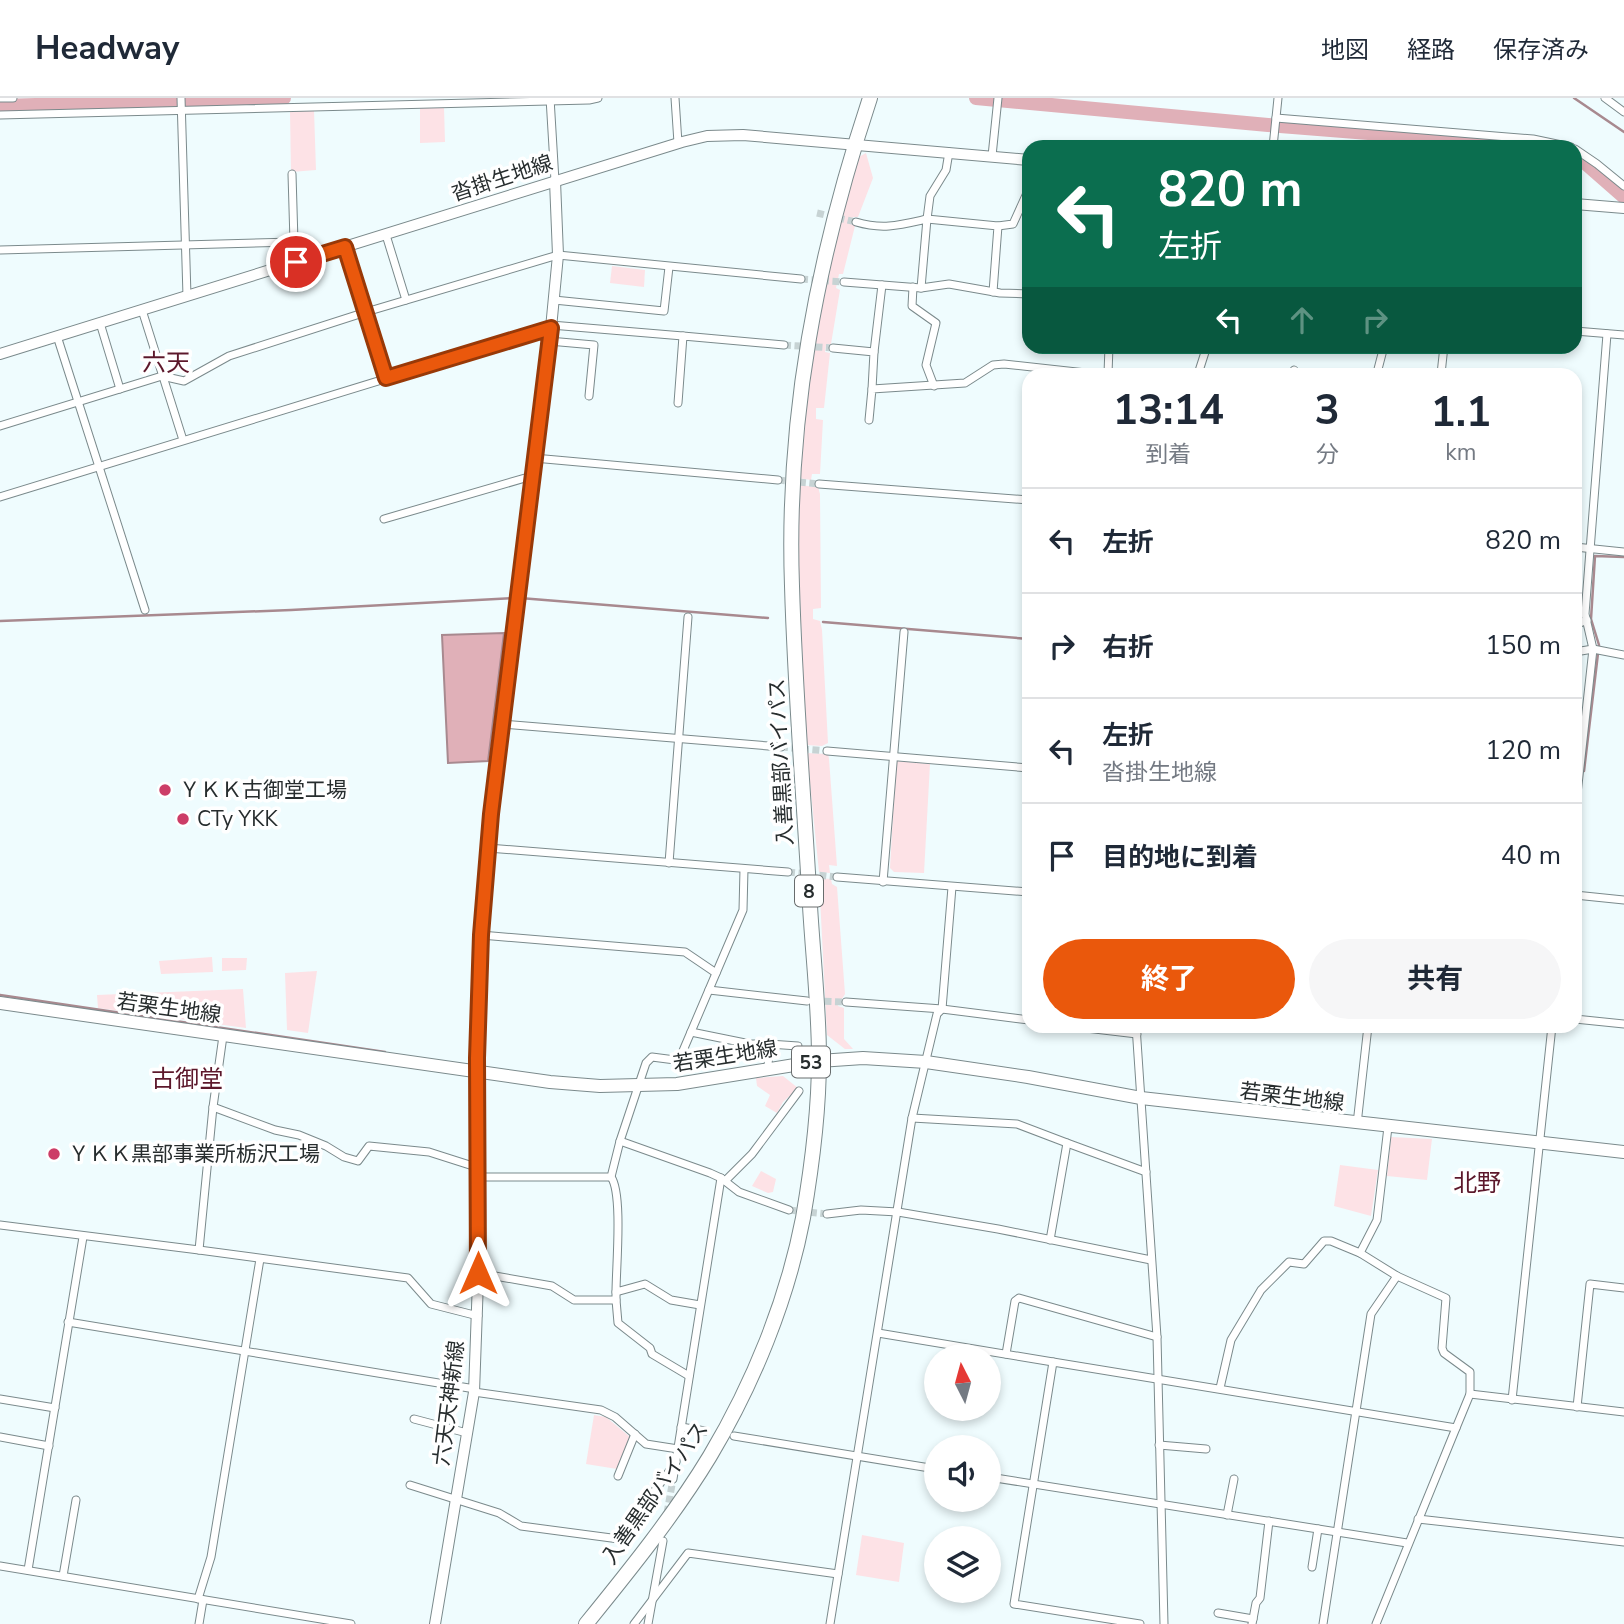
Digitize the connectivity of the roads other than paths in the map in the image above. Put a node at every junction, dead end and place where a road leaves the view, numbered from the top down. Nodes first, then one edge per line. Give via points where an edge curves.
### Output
1 (0, 98) edge
2 (13, 98) edge
3 (181, 98) edge
4 (598, 98) edge
5 (675, 98) edge
6 (998, 98) edge
7 (1278, 98) edge
8 (1605, 98) edge
9 (550, 99) edge
10 (869, 102) edge
11 (183, 108) junction
12 (1624, 112) edge
13 (0, 115) edge
14 (1276, 118) junction
15 (1274, 140) edge
16 (1537, 140) edge
17 (678, 143) junction
18 (855, 144) junction
19 (949, 152) junction
20 (1582, 155) edge
21 (992, 156) junction
22 (1022, 159) edge
23 (292, 174) dead end
24 (555, 181) junction
25 (1624, 186) edge
26 (1022, 204) edge
27 (1582, 205) edge
28 (1624, 208) edge
29 (927, 219) junction
30 (856, 222) tunnel mouth
31 (998, 226) junction
32 (386, 234) junction
33 (294, 242) junction
34 (187, 245) junction
35 (345, 247) junction
36 (0, 250) edge
37 (558, 255) junction
38 (296, 262) junction
39 (668, 267) junction
40 (801, 279) tunnel mouth
41 (844, 282) tunnel mouth
42 (882, 285) junction
43 (917, 288) junction
44 (993, 292) junction
45 (1022, 294) edge
46 (187, 296) junction
47 (406, 300) junction
48 (554, 300) junction
49 (142, 310) junction
50 (366, 312) junction
51 (100, 323) junction
52 (551, 327) junction
53 (1582, 332) edge
54 (1607, 334) junction
55 (1624, 335) edge
56 (683, 336) junction
57 (57, 337) junction
58 (549, 341) junction
59 (784, 345) tunnel mouth
60 (833, 348) tunnel mouth
61 (874, 352) junction
62 (0, 354) edge
63 (1040, 368) edge
64 (162, 376) junction
65 (386, 378) junction
66 (934, 386) junction
67 (120, 389) junction
68 (872, 389) junction
69 (589, 396) dead end
70 (78, 402) junction
71 (678, 403) dead end
72 (869, 420) dead end
73 (0, 426) edge
74 (183, 440) junction
75 (534, 458) junction
76 (98, 468) junction
77 (532, 476) junction
78 (778, 480) tunnel mouth
79 (819, 484) tunnel mouth
80 (0, 498) edge
81 (1022, 499) edge
82 (384, 519) dead end
83 (1582, 548) edge
84 (1591, 549) junction
85 (1624, 552) edge
86 (145, 610) dead end
87 (688, 617) dead end
88 (1587, 620) junction
89 (1582, 622) edge
90 (904, 632) dead end
91 (1593, 649) junction
92 (1582, 651) edge
93 (1624, 655) edge
94 (503, 724) junction
95 (679, 739) junction
96 (781, 747) tunnel mouth
97 (1582, 749) edge
98 (827, 751) tunnel mouth
99 (893, 756) junction
100 (1022, 767) edge
101 (488, 848) junction
102 (669, 863) junction
103 (744, 869) junction
104 (789, 872) tunnel mouth
105 (837, 877) tunnel mouth
106 (883, 882) junction
107 (952, 887) junction
108 (1022, 892) edge
109 (1582, 896) edge
110 (1624, 900) edge
111 (481, 935) junction
112 (716, 973) junction
113 (709, 990) junction
114 (807, 1001) tunnel mouth
115 (846, 1002) tunnel mouth
116 (0, 1003) edge
117 (943, 1009) junction
118 (1022, 1019) edge
119 (1582, 1020) edge
120 (1624, 1024) edge
121 (691, 1032) junction
122 (1136, 1033) edge
123 (1367, 1033) edge
124 (1551, 1033) edge
125 (223, 1036) junction
126 (769, 1044) junction
127 (798, 1046) dead end
128 (819, 1061) junction
129 (926, 1062) junction
130 (768, 1068) junction
131 (477, 1072) junction
132 (638, 1086) junction
133 (799, 1091) dead end
134 (1141, 1098) junction
135 (213, 1107) junction
136 (912, 1118) junction
137 (1357, 1124) junction
138 (1388, 1127) junction
139 (620, 1141) junction
140 (1067, 1143) junction
141 (1540, 1143) junction
142 (1624, 1152) edge
143 (476, 1172) junction
144 (1146, 1172) junction
145 (611, 1177) junction
146 (723, 1179) junction
147 (789, 1210) tunnel mouth
148 (898, 1212) junction
149 (827, 1214) tunnel mouth
150 (0, 1226) edge
151 (83, 1237) junction
152 (1050, 1240) junction
153 (199, 1250) junction
154 (1360, 1253) junction
155 (260, 1259) junction
156 (1151, 1261) junction
157 (478, 1273) junction
158 (1396, 1276) junction
159 (1624, 1288) edge
160 (616, 1296) junction
161 (700, 1305) junction
162 (478, 1316) junction
163 (68, 1322) junction
164 (878, 1333) junction
165 (1157, 1337) junction
166 (244, 1352) junction
167 (1006, 1354) junction
168 (1053, 1362) junction
169 (689, 1376) junction
170 (1157, 1380) junction
171 (1220, 1388) junction
172 (475, 1390) junction
173 (1470, 1394) junction
174 (0, 1399) edge
175 (1512, 1400) junction
176 (1577, 1407) junction
177 (55, 1408) junction
178 (1356, 1411) junction
179 (1624, 1412) edge
180 (414, 1419) dead end
181 (681, 1427) junction
182 (1457, 1428) junction
183 (705, 1431) dead end
184 (467, 1433) junction
185 (635, 1434) junction
186 (734, 1436) dead end
187 (0, 1437) edge
188 (1159, 1445) junction
189 (48, 1446) junction
190 (677, 1449) junction
191 (1206, 1449) dead end
192 (857, 1456) junction
193 (676, 1462) junction
194 (924, 1466) edge
195 (618, 1476) dead end
196 (673, 1479) tunnel mouth
197 (1001, 1479) edge
198 (1234, 1479) dead end
199 (1033, 1484) junction
200 (410, 1485) dead end
201 (76, 1500) dead end
202 (456, 1500) junction
203 (1161, 1504) junction
204 (1227, 1515) junction
205 (1418, 1519) junction
206 (1269, 1521) junction
207 (1318, 1529) junction
208 (1337, 1532) junction
209 (663, 1541) dead end
210 (1624, 1542) edge
211 (1407, 1543) junction
212 (0, 1566) edge
213 (1312, 1567) dead end
214 (28, 1570) junction
215 (838, 1574) junction
216 (63, 1576) junction
217 (200, 1599) junction
218 (652, 1603) junction
219 (1219, 1613) dead end
220 (295, 1615) junction
221 (1252, 1621) edge
222 (198, 1624) edge
223 (293, 1624) edge
224 (351, 1624) edge
225 (435, 1624) edge
226 (586, 1624) edge
227 (634, 1624) edge
228 (648, 1624) edge
229 (830, 1624) edge
230 (1140, 1624) edge
231 (1164, 1624) edge
232 (1323, 1624) edge
233 (1376, 1624) edge

1 - 2 street
3 - 11 street
4 - 9 street
5 - 17 street
6 - 21 street
7 - 14 street
8 - 12 street
9 - 11 street
9 - 24 street
10 - 18 highway, 入善黒部バイパス / 8
11 - 13 street
11 - 34 street
14 - 15 street
14 - 16 street
17 - 18 main road, 沓掛生地線 via 743,135
17 - 24 main road, 沓掛生地線
18 - 19 main road, 沓掛生地線
18 - 128 highway, 入善黒部バイパス / 8 via 814,303 795,431 792,502 792,585
19 - 21 main road, 沓掛生地線
19 - 29 street via 946,170 930,196
20 - 25 street
21 - 22 main road, 沓掛生地線
23 - 33 street
24 - 32 main road, 沓掛生地線
24 - 37 main road, 六天天神新線
26 - 31 street via 1013,224
27 - 28 main road
29 - 30 street via 892,227
29 - 31 street
29 - 43 street
31 - 44 street
32 - 35 main road, 沓掛生地線
32 - 47 street
33 - 34 street
33 - 38 street
34 - 36 street
34 - 46 street
35 - 38 main road, 沓掛生地線
35 - 50 street
37 - 39 street
37 - 47 street
37 - 48 main road, 六天天神新線
38 - 46 main road, 沓掛生地線
39 - 40 street
39 - 48 street via 664,311
41 - 42 street
42 - 43 street
42 - 61 street
43 - 44 street via 949,284
43 - 66 street via 912,306 936,323 926,365
44 - 45 street
46 - 49 main road, 沓掛生地線
47 - 50 street
48 - 52 main road, 六天天神新線
49 - 51 main road, 沓掛生地線
49 - 64 street
50 - 64 street via 229,356 184,382
50 - 65 street
51 - 57 main road, 沓掛生地線
51 - 67 street
52 - 56 street
52 - 58 main road, 六天天神新線
52 - 65 street
53 - 54 street
54 - 55 street
54 - 84 street
56 - 59 street
56 - 71 street
57 - 62 main road, 沓掛生地線
57 - 70 street
58 - 69 street via 594,345
58 - 75 main road, 六天天神新線
60 - 61 street
61 - 68 street
63 - 66 street via 993,365 965,383
64 - 67 street
64 - 74 street
65 - 74 street
66 - 68 street
67 - 70 street
68 - 72 street
70 - 73 street
70 - 76 street
74 - 76 street
75 - 77 main road, 六天天神新線
75 - 78 street
76 - 80 street
76 - 86 street
77 - 82 street
77 - 94 main road, 六天天神新線
79 - 81 street
83 - 84 street
84 - 85 street
84 - 88 street
87 - 95 street
88 - 89 street
88 - 91 street
90 - 99 street
91 - 92 street
91 - 93 street
91 - 97 street
94 - 95 street
94 - 101 main road, 六天天神新線
95 - 96 street
95 - 102 street
98 - 99 street
99 - 100 street
99 - 106 street
101 - 102 street
101 - 111 main road, 六天天神新線
102 - 103 street
103 - 104 street
103 - 112 street via 743,909
105 - 106 street
106 - 107 street
107 - 108 street
107 - 117 street
109 - 110 street
111 - 112 street via 685,952
111 - 131 main road, 六天天神新線
112 - 113 street
113 - 114 street
113 - 121 street
115 - 117 street
116 - 125 main road, 若栗生地線 / 53
117 - 118 street
117 - 129 street via 937,1014
119 - 120 street
121 - 126 street
121 - 132 street via 675,1060 652,1057 646,1063
122 - 134 street
123 - 137 street
124 - 141 street
125 - 131 main road, 若栗生地線 / 53
125 - 135 street
126 - 127 street
126 - 130 street
128 - 129 main road, 若栗生地線 / 53
128 - 130 main road, 若栗生地線 / 53
128 - 226 highway, 入善黒部バイパス / 8 via 802,1220 766,1344 709,1457
129 - 134 main road, 若栗生地線 / 53
129 - 136 street
130 - 132 main road, 若栗生地線 / 53
131 - 132 main road, 若栗生地線 / 53 via 550,1082
131 - 143 main road, 六天天神新線
132 - 139 street
133 - 146 street via 752,1154
134 - 137 main road, 若栗生地線 / 53
134 - 144 street
135 - 143 street via 299,1135 358,1161 369,1146 429,1152
135 - 153 street
136 - 140 street via 1017,1124
136 - 148 street
137 - 138 main road, 若栗生地線 / 53
138 - 141 main road, 若栗生地線 / 53
138 - 154 street via 1377,1220
139 - 145 street
139 - 146 street
140 - 144 street
140 - 152 street
141 - 142 main road, 若栗生地線 / 53
141 - 175 street
143 - 145 street
143 - 157 main road, 六天天神新線
144 - 156 street
145 - 160 street via 616,1183
146 - 147 street via 739,1192
146 - 161 street
148 - 149 street via 861,1209
148 - 152 street
148 - 164 street
150 - 151 street
151 - 153 street
151 - 163 street
152 - 156 street
153 - 155 street
154 - 158 street
154 - 171 street via 1324,1241 1304,1264 1289,1262 1261,1290 1231,1340
155 - 162 street via 408,1278 431,1304
155 - 166 street
156 - 165 street
157 - 160 street via 552,1286 574,1300
157 - 162 main road, 六天天神新線
158 - 173 street via 1446,1298 1441,1348 1470,1372
158 - 178 street via 1371,1314
159 - 176 street via 1590,1284
160 - 161 street via 645,1284 671,1300
160 - 169 street via 618,1323 652,1354
161 - 169 street
162 - 172 main road, 六天天神新線
163 - 166 street
163 - 177 street
164 - 167 street
164 - 192 street
165 - 167 street via 1020,1298 1015,1301
165 - 170 street
166 - 172 street
166 - 217 street
167 - 168 street
168 - 170 street
168 - 199 street
169 - 181 street
170 - 171 street
170 - 188 street
171 - 178 street
172 - 184 main road, 六天天神新線
172 - 185 street via 601,1410
173 - 175 street
173 - 182 street
174 - 177 street
175 - 176 street
176 - 179 street
177 - 189 street
178 - 182 street
178 - 208 street
180 - 184 street
181 - 183 street
181 - 190 street
182 - 205 street
184 - 202 main road, 六天天神新線
185 - 190 street via 646,1444
185 - 195 street
186 - 192 street
187 - 189 street
188 - 191 street
188 - 203 street
189 - 214 street
190 - 193 street
192 - 194 street
192 - 215 street
193 - 196 street
193 - 202 street via 619,1539 521,1526 499,1513
197 - 199 street
198 - 204 street
199 - 203 street
199 - 230 street via 1014,1604
200 - 202 street
201 - 216 street
202 - 225 main road, 六天天神新線
203 - 204 street
203 - 231 street
204 - 206 street
205 - 210 street
205 - 211 street
206 - 207 street
206 - 221 street via 1266,1564
207 - 208 street
207 - 213 street
208 - 211 street
208 - 232 street
209 - 218 street
211 - 233 street
212 - 214 street
214 - 216 street
215 - 218 street via 688,1553
215 - 229 street
216 - 217 street
217 - 220 street
217 - 222 street
218 - 227 street
218 - 228 street
219 - 221 street
220 - 223 street
220 - 224 street

